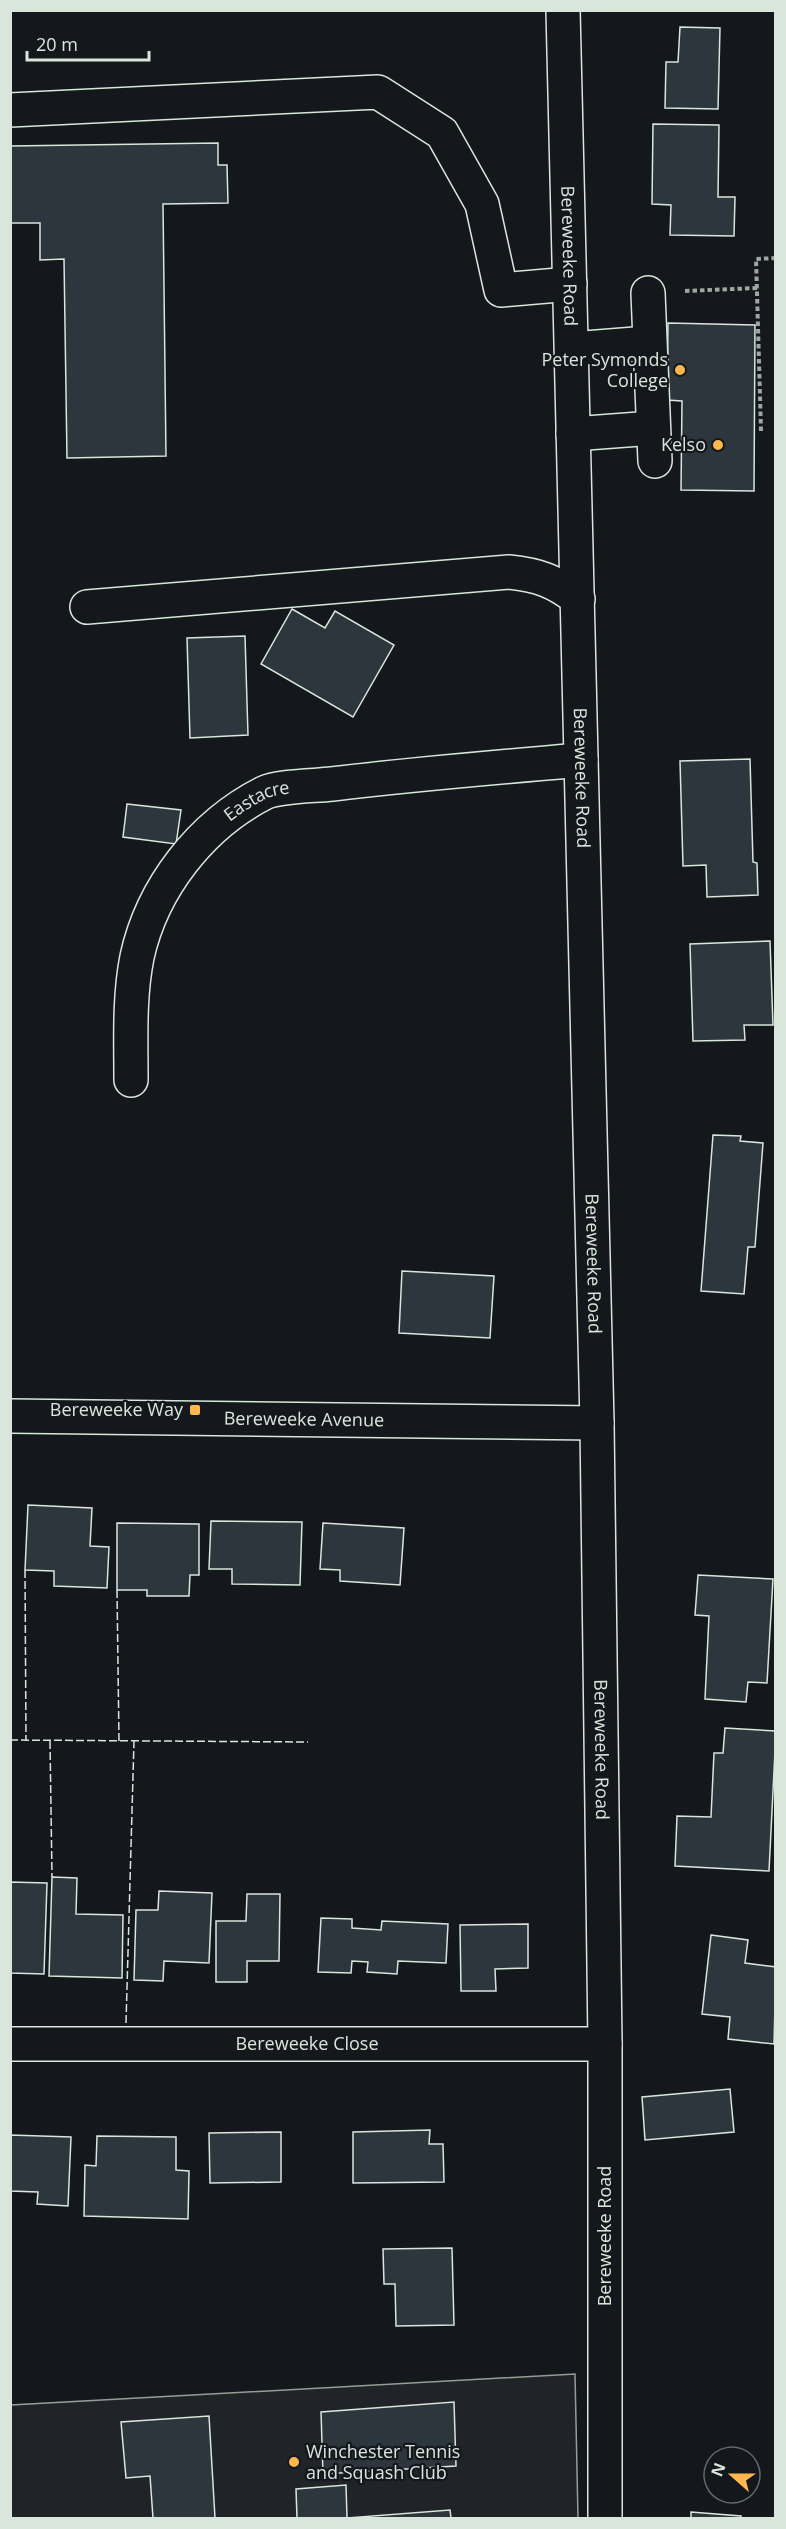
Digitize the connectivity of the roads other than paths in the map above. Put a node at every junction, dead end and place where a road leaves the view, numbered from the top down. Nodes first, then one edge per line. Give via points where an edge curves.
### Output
1 (563, 10) edge
2 (10, 110) edge
3 (570, 284) junction
4 (648, 293) road end
5 (648, 343) junction
6 (572, 349) junction
7 (653, 428) junction
8 (573, 434) junction
9 (655, 461) dead end
10 (578, 598) junction
11 (87, 607) dead end
12 (581, 760) junction
13 (131, 1080) dead end
14 (10, 1416) edge
15 (597, 1423) junction
16 (10, 2044) edge
17 (605, 2044) junction
18 (605, 2518) edge

1 - 3 main road, Bereweeke Road
2 - 3 main road via 378,92 442,133 482,204 501,290
3 - 6 main road, Bereweeke Road
4 - 5 main road
5 - 6 main road
5 - 7 main road
6 - 8 main road, Bereweeke Road
7 - 8 main road
7 - 9 main road
8 - 10 main road, Bereweeke Road
10 - 11 main road via 545,577 509,572
10 - 12 main road, Bereweeke Road
12 - 13 main road, Eastacre via 266,792 218,822 182,861 151,910 137,957 131,1002
12 - 15 main road, Bereweeke Road
14 - 15 main road, Bereweeke Avenue
15 - 17 main road, Bereweeke Road
16 - 17 main road, Bereweeke Close
17 - 18 main road, Bereweeke Road

